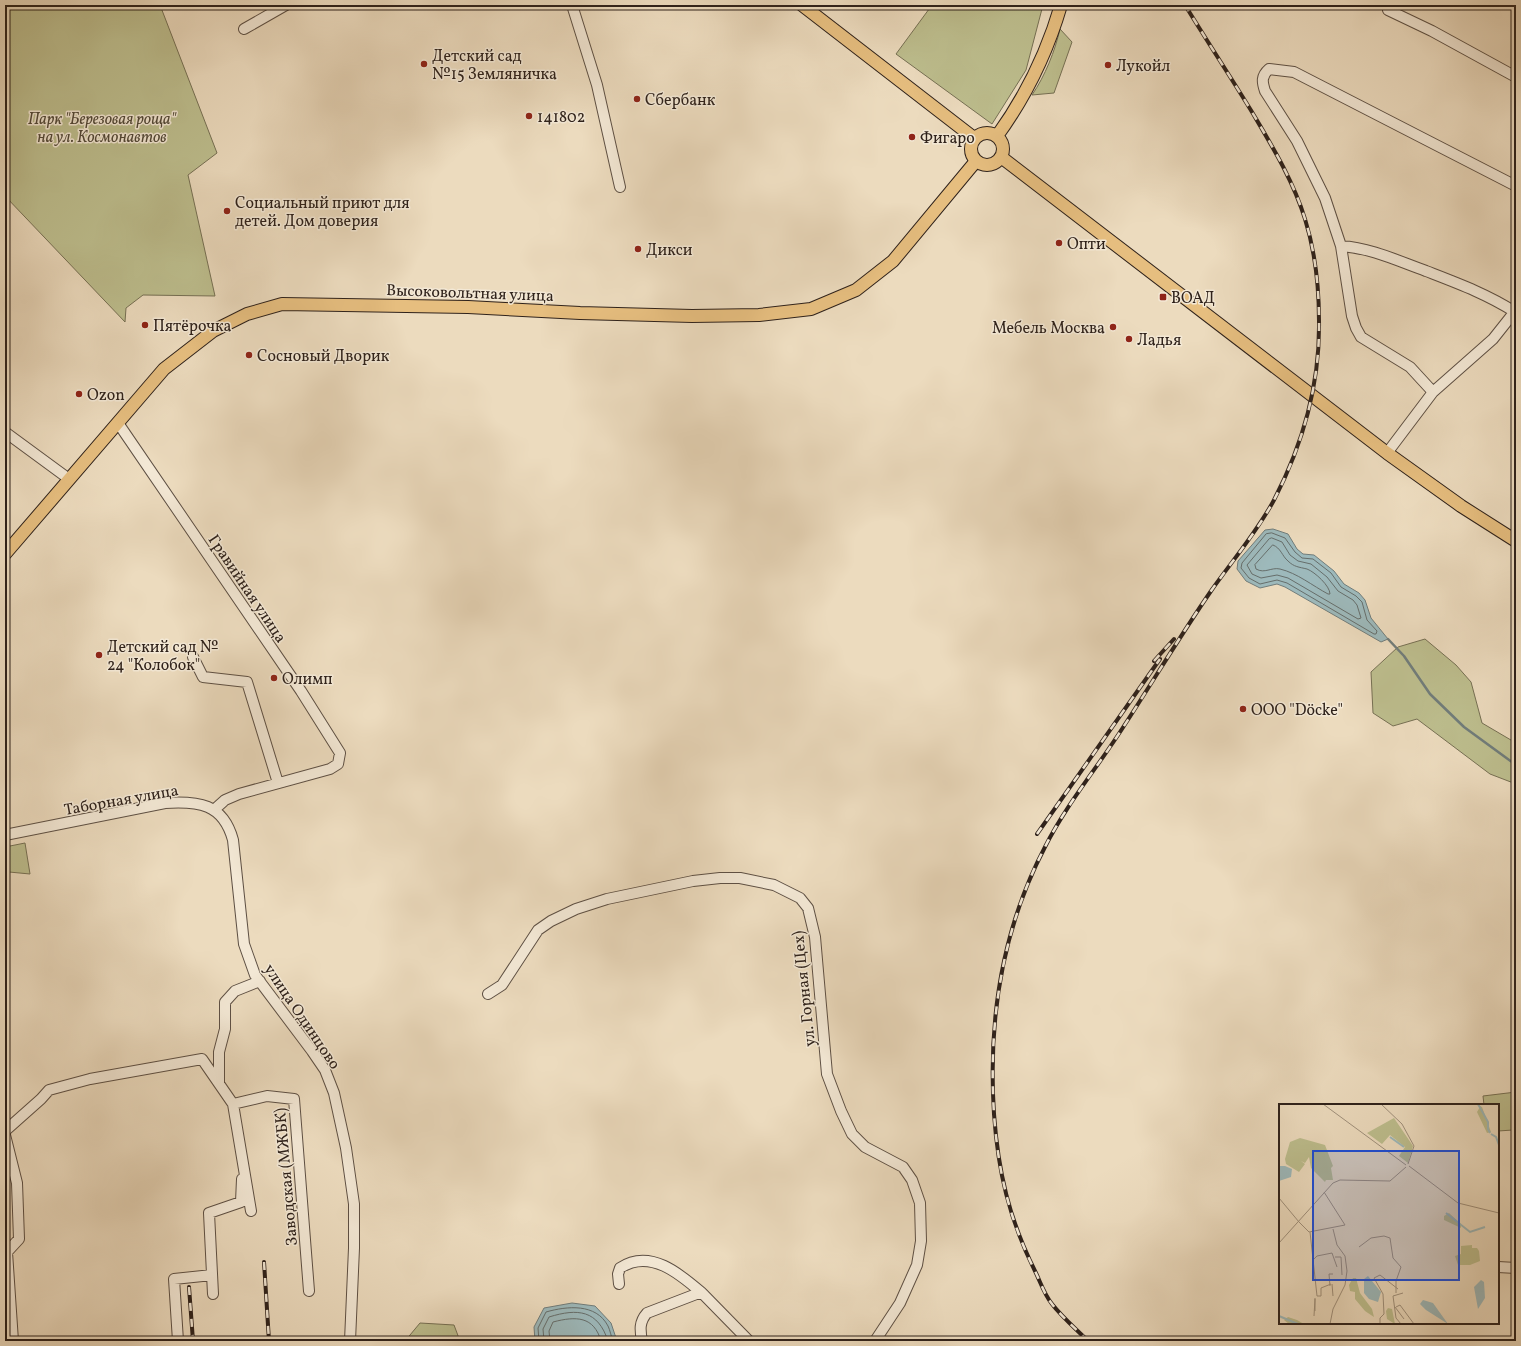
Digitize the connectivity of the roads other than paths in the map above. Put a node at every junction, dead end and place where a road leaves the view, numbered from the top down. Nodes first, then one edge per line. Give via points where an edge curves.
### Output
1 (286, 5) edge
2 (572, 5) edge
3 (802, 5) edge
4 (1061, 5) edge
5 (1388, 10) dead end
6 (244, 29) dead end
7 (1516, 77) edge
8 (997, 136) junction
9 (974, 138) junction
10 (1001, 157) junction
11 (976, 161) junction
12 (1516, 186) edge
13 (620, 187) dead end
14 (1341, 246) junction
15 (1516, 311) edge
16 (1433, 392) junction
17 (118, 423) junction
18 (5, 432) edge
19 (1387, 453) junction
20 (69, 479) junction
21 (1516, 541) edge
22 (5, 554) edge
23 (193, 657) dead end
24 (278, 783) junction
25 (215, 809) junction
26 (5, 835) edge
27 (260, 981) junction
28 (488, 994) dead end
29 (219, 1083) junction
30 (233, 1104) junction
31 (5, 1131) edge
32 (5, 1135) edge
33 (242, 1157) junction
34 (252, 1211) dead end
35 (1499, 1267) edge
36 (1516, 1268) edge
37 (212, 1275) junction
38 (620, 1284) dead end
39 (309, 1291) dead end
40 (702, 1293) junction
41 (213, 1294) dead end
42 (13, 1341) edge
43 (178, 1341) edge
44 (350, 1341) edge
45 (642, 1341) edge
46 (749, 1341) edge
47 (875, 1341) edge

1 - 6 street
2 - 13 street via 597,85
3 - 9 main road
4 - 8 main road via 1036,73
5 - 7 street
8 - 9 main road via 985,132
8 - 10 main road via 1003,146
9 - 11 main road via 971,151
10 - 11 main road via 991,164
10 - 19 main road
11 - 17 main road, Высоковольтная улица via 893,261 856,290 811,309 759,316 692,316 468,306 282,304 248,314 212,331 164,369
12 - 14 street via 1294,72 1269,69 1263,78 1265,92 1297,141 1325,198
14 - 15 street via 1375,252 1475,290
14 - 16 street via 1356,328 1362,337 1410,367
15 - 16 street via 1493,339
16 - 19 street
17 - 20 main road, Высоковольтная улица
17 - 24 street, Гравийная улица via 337,746 340,758 338,764 330,769
18 - 20 street
19 - 21 main road via 1461,506
20 - 22 main road, Высоковольтная улица
23 - 24 street via 203,677 247,682
24 - 25 street via 239,794 225,800
25 - 26 street, Таборная улица via 196,803 164,803
25 - 27 street, улица Одинцово via 230,827 234,840 244,944 255,975
27 - 29 street via 234,991 225,1002 225,1029 219,1052
27 - 44 street, улица Одинцово via 325,1070 334,1093 346,1148 354,1204
28 - 47 street, ул. Горная (Цех) via 502,985 538,930 576,909 607,899 720,878 740,878 774,885 800,898 808,908 815,936 827,1074 841,1111 852,1134 865,1147 903,1167 912,1180 920,1203 917,1265 900,1303
29 - 30 street
29 - 31 street via 202,1059 90,1079 49,1090
30 - 33 street
30 - 39 street, Заводская (МЖБК) via 267,1096 294,1099
32 - 42 street via 17,1183 19,1239 7,1252
33 - 34 street
33 - 37 street via 241,1202 208,1213
35 - 36 street
37 - 41 street
37 - 43 street via 174,1279
38 - 40 street via 620,1268 636,1260 649,1261 680,1274
40 - 45 street via 647,1313 642,1319 640,1329
40 - 46 street

